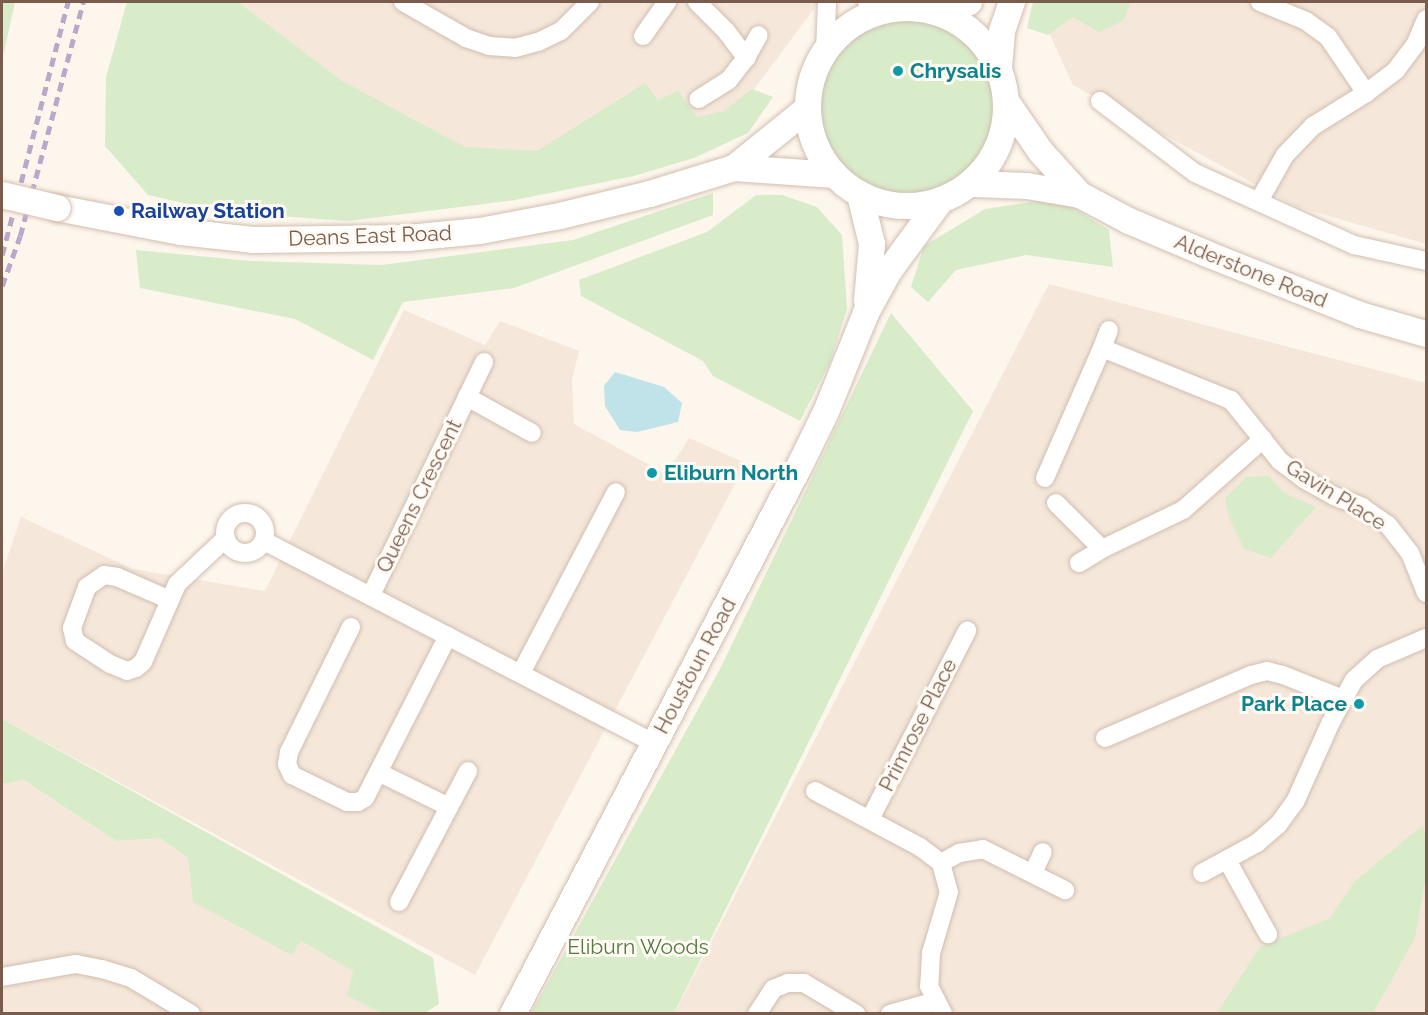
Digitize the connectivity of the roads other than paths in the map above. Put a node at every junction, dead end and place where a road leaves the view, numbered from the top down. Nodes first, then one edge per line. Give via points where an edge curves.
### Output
1 (407, 2) edge
2 (590, 2) edge
3 (667, 2) edge
4 (697, 2) edge
5 (826, 2) edge
6 (969, 2) edge
7 (1012, 2) edge
8 (1260, 2) edge
9 (874, 6) edge
10 (941, 14) junction
11 (1426, 19) edge
12 (759, 35) dead end
13 (643, 36) dead end
14 (825, 52) junction
15 (746, 58) junction
16 (999, 67) junction
17 (1366, 93) junction
18 (698, 99) dead end
19 (1100, 101) dead end
20 (1008, 104) junction
21 (806, 110) junction
22 (734, 168) junction
23 (835, 175) junction
24 (974, 184) junction
25 (2, 195) edge
26 (860, 195) junction
27 (1080, 195) junction
28 (941, 200) junction
29 (1259, 201) junction
30 (1426, 261) edge
31 (866, 313) junction
32 (1109, 330) dead end
33 (1426, 334) edge
34 (1102, 348) junction
35 (484, 362) dead end
36 (467, 397) junction
37 (532, 433) dead end
38 (1263, 440) junction
39 (1045, 478) dead end
40 (616, 492) dead end
41 (1056, 503) dead end
42 (226, 538) junction
43 (264, 541) junction
44 (1102, 549) junction
45 (209, 553) junction
46 (241, 553) junction
47 (1079, 562) dead end
48 (1425, 587) edge
49 (371, 595) junction
50 (170, 600) junction
51 (351, 627) dead end
52 (967, 631) dead end
53 (448, 636) junction
54 (1426, 638) edge
55 (520, 673) junction
56 (1343, 699) junction
57 (1105, 738) dead end
58 (654, 742) junction
59 (468, 771) dead end
60 (380, 773) junction
61 (815, 791) dead end
62 (449, 807) junction
63 (870, 819) junction
64 (1043, 852) dead end
65 (1227, 860) junction
66 (941, 863) junction
67 (1033, 873) junction
68 (1202, 873) dead end
69 (1065, 890) dead end
70 (399, 902) dead end
71 (1268, 934) dead end
72 (2, 977) edge
73 (939, 1007) edge
74 (191, 1014) edge
75 (513, 1014) edge
76 (757, 1014) edge
77 (856, 1014) edge
78 (890, 1014) edge

1 - 2 street via 466,38 489,46 515,48 561,31
3 - 13 street
4 - 15 street
5 - 14 street
6 - 10 street
7 - 16 street via 1002,31
8 - 17 street via 1306,21 1328,38
9 - 10 street
9 - 14 street
10 - 16 street via 966,27 983,42
11 - 17 street via 1416,43 1396,70
12 - 15 street
14 - 21 street
15 - 18 street via 729,80
16 - 20 street
17 - 29 street via 1313,126 1285,155
19 - 29 street via 1195,173
20 - 24 street via 995,154
20 - 27 street, Alderstone Road via 1041,152
21 - 22 street, Deans East Road
21 - 23 street via 812,138
22 - 23 street, Deans East Road
22 - 25 street, Deans East Road, bridge via 560,216 480,231 408,238 253,240 181,232
23 - 26 street
24 - 27 street, Alderstone Road via 1027,186
24 - 28 street
26 - 28 street via 901,206
26 - 31 street, Houstoun Road via 872,244
27 - 33 street, Alderstone Road via 1207,254 1360,315
28 - 31 street, Houstoun Road via 889,270
29 - 30 street via 1354,245
31 - 58 street, Houstoun Road via 826,412
32 - 34 street
34 - 38 street, Gavin Place via 1231,400
34 - 39 street
35 - 36 street, Queens Crescent
36 - 37 street, Queens Crescent
36 - 49 street, Queens Crescent
38 - 44 street via 1183,510
38 - 48 street, Gavin Place via 1280,461 1305,480 1362,507 1388,525 1410,553
40 - 55 street
41 - 44 street
42 - 43 street via 231,518 250,512 264,523
42 - 45 street
42 - 46 street
43 - 46 street via 257,549
43 - 49 street, Queens Crescent
44 - 47 street
45 - 46 street
45 - 50 street via 177,584
49 - 53 street, Queens Crescent
50 - 50 street via 143,662 136,668 127,671 110,664 75,641 72,628 87,587 104,575
51 - 60 street via 289,752 287,764 292,775 347,802 365,798
52 - 63 street, Primrose Place
53 - 55 street, Queens Crescent
53 - 60 street
54 - 56 street via 1377,659 1354,680
55 - 58 street, Queens Crescent
56 - 57 street via 1267,671
56 - 65 street via 1295,802 1264,837
58 - 75 street, Houstoun Road
59 - 62 street
60 - 62 street
61 - 63 street
62 - 70 street
63 - 66 street
64 - 67 street
65 - 68 street
65 - 71 street
66 - 67 street via 959,853 983,849
66 - 73 street via 949,892 931,952 929,986
67 - 69 street
72 - 74 street via 76,964 102,969 131,978
73 - 78 street
76 - 77 street via 773,989 788,983 804,983

